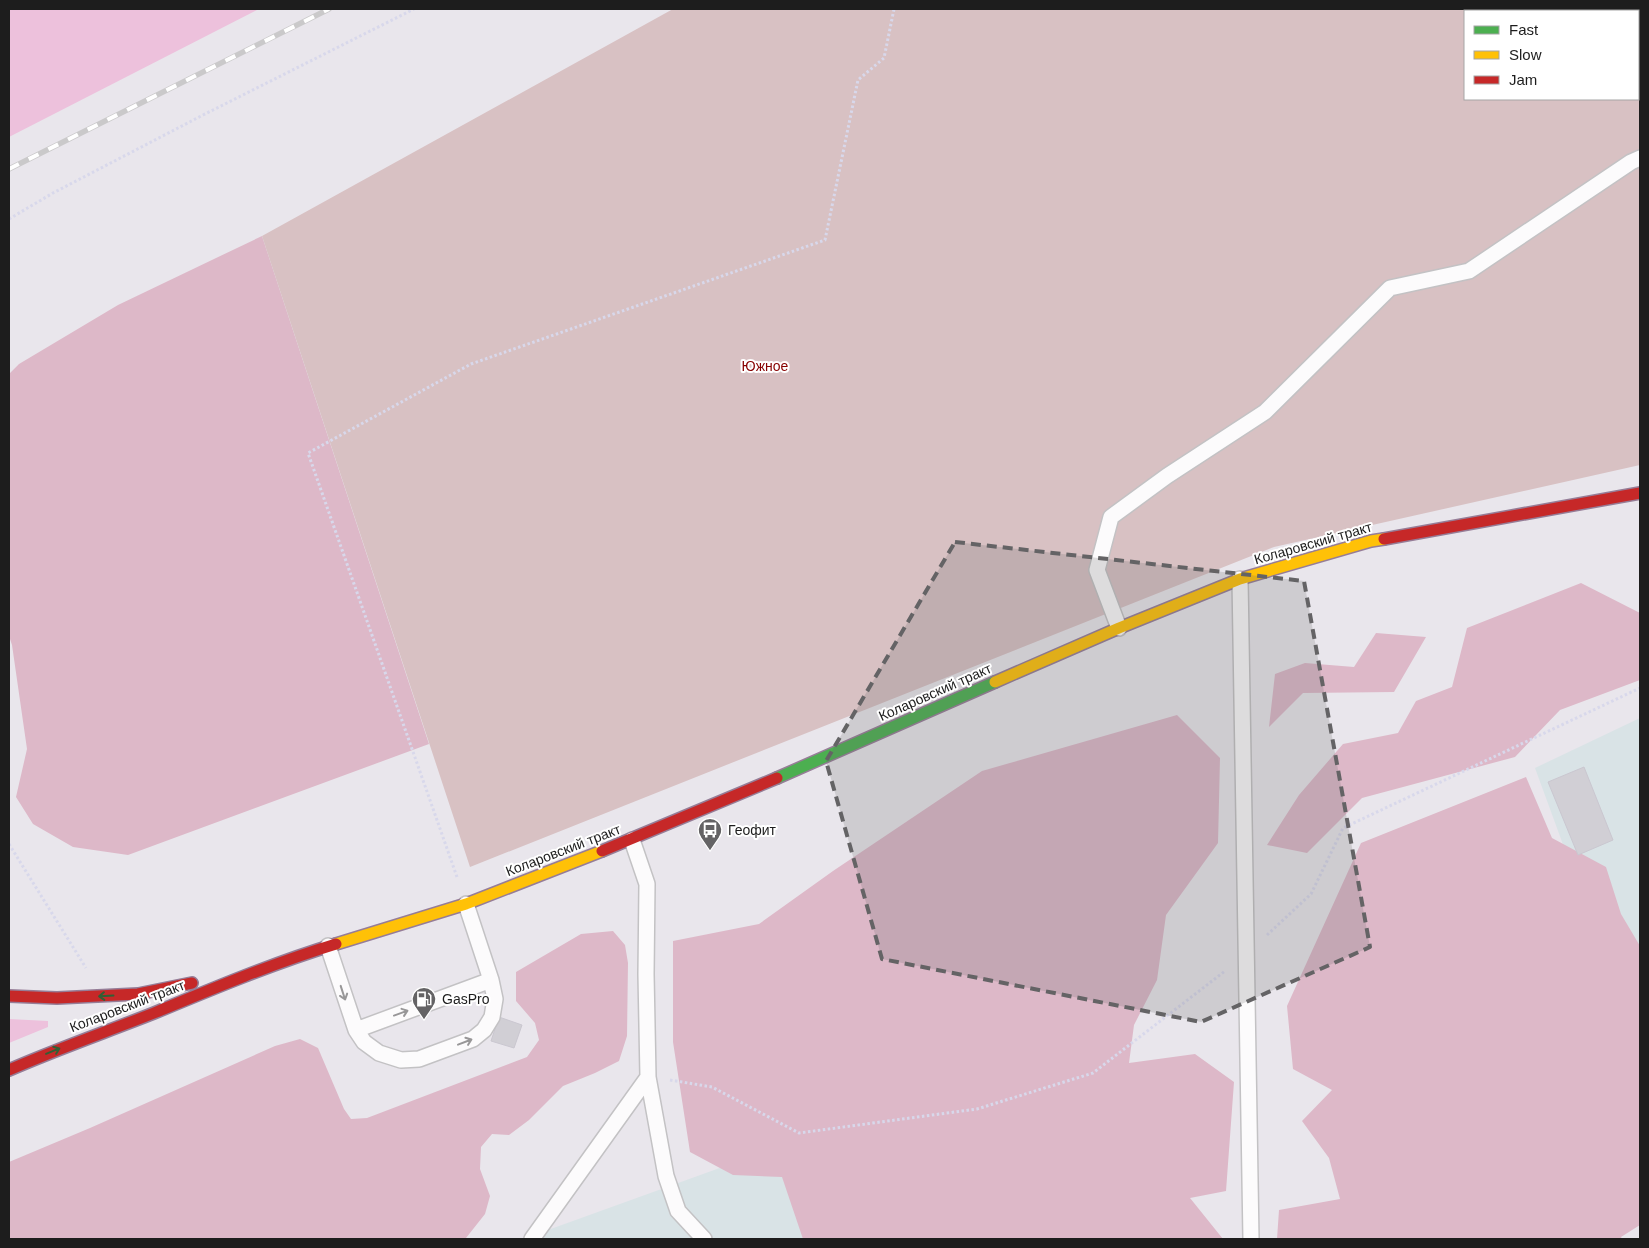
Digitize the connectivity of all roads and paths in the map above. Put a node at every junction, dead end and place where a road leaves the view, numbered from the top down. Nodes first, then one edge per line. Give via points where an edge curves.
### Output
1 (414, 9) edge
2 (894, 9) edge
3 (1640, 158) edge
4 (9, 219) edge
5 (1640, 493) edge
6 (1240, 579) junction
7 (1119, 628) junction
8 (1640, 688) edge
9 (632, 840) junction
10 (9, 844) edge
11 (466, 904) junction
12 (328, 946) junction
13 (1246, 955) junction
14 (257, 970) junction
15 (491, 980) junction
16 (9, 996) edge
17 (104, 996) junction
18 (356, 1030) junction
19 (9, 1070) edge
20 (648, 1077) junction
21 (532, 1239) edge
22 (704, 1239) edge
23 (1251, 1239) edge

1 - 4 path via 186,124
2 - 11 path via 884,58 858,80 825,240 471,364 308,453
3 - 7 lane via 1469,271 1390,288 1265,412 1111,517 1097,570
5 - 6 main road, Коларовский тракт via 1372,541
6 - 7 main road, Коларовский тракт
6 - 13 lane
7 - 9 main road, Коларовский тракт
8 - 13 path via 1343,828 1311,894
9 - 11 main road, Коларовский тракт
9 - 20 lane via 647,884
10 - 17 path
11 - 12 main road, Коларовский тракт
11 - 15 lane
12 - 14 main road, Коларовский тракт
12 -> 18 lane
13 - 20 path via 1094,1073 977,1109 799,1133 712,1087
13 - 23 lane
14 -> 17 main road, Коларовский тракт via 138,994
19 -> 14 main road, Коларовский тракт
18 -> 15 lane
18 -> 15 lane via 364,1042 379,1053 401,1060 419,1059 473,1039 484,1030 492,1017 495,999
16 - 17 main road, Коларовский тракт
20 - 21 lane
20 - 22 lane via 666,1176 678,1211

